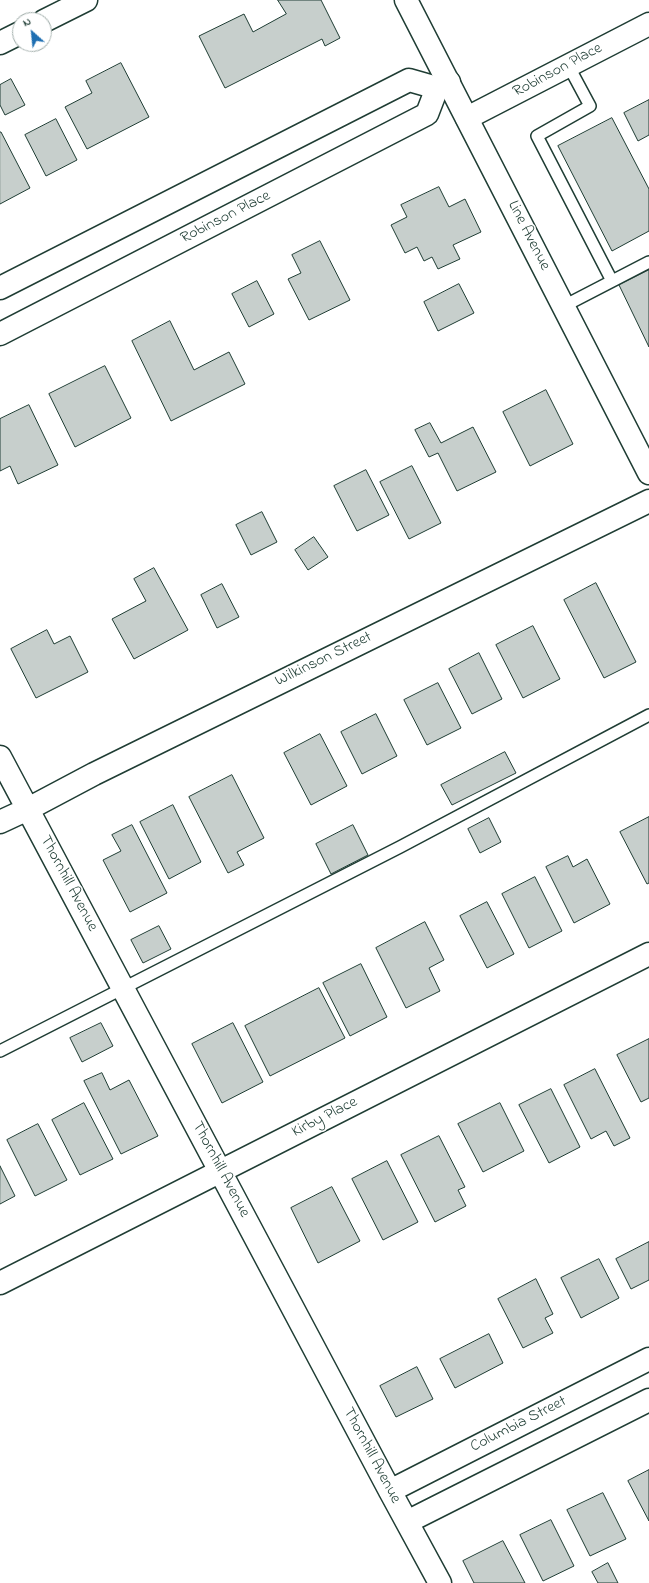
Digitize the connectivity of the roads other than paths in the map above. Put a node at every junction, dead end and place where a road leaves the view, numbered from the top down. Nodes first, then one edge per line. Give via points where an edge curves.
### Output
1 (86, 0) edge
2 (406, 0) edge
3 (52, 17) edge
4 (649, 24) edge
5 (12, 37) edge
6 (0, 43) edge
7 (568, 65) junction
8 (443, 85) junction
9 (467, 118) junction
10 (649, 262) edge
11 (612, 281) junction
12 (0, 288) edge
13 (564, 306) junction
14 (0, 334) edge
15 (649, 473) edge
16 (649, 501) edge
17 (649, 715) edge
18 (0, 757) edge
19 (28, 809) junction
20 (0, 822) edge
21 (649, 954) edge
22 (123, 988) junction
23 (0, 1051) edge
24 (220, 1171) junction
25 (0, 1282) edge
26 (649, 1359) edge
27 (649, 1400) edge
28 (390, 1491) junction
29 (407, 1522) junction
30 (440, 1583) edge

1 - 3 street
2 - 8 street, Line Avenue
4 - 7 street, Robinson Place
5 - 6 street
7 - 9 street, Robinson Place
7 - 11 lane via 590,106 537,136
8 - 9 street, Line Avenue
8 - 12 street via 409,80
8 - 14 street, Robinson Place via 427,114
9 - 13 street, Line Avenue
10 - 11 lane
11 - 13 lane
13 - 15 street, Line Avenue
16 - 19 street, Wilkinson Street via 94,774
17 - 22 lane
18 - 19 street, Thornhill Avenue
19 - 20 street, Wilkinson Street
19 - 22 street, Thornhill Avenue
21 - 24 street, Kirby Place
22 - 23 lane
22 - 24 street, Thornhill Avenue
24 - 25 street, Kirby Place
24 - 28 street, Thornhill Avenue
26 - 28 street, Columbia Street
27 - 29 street
28 - 29 street, Thornhill Avenue
29 - 30 street, Thornhill Avenue

